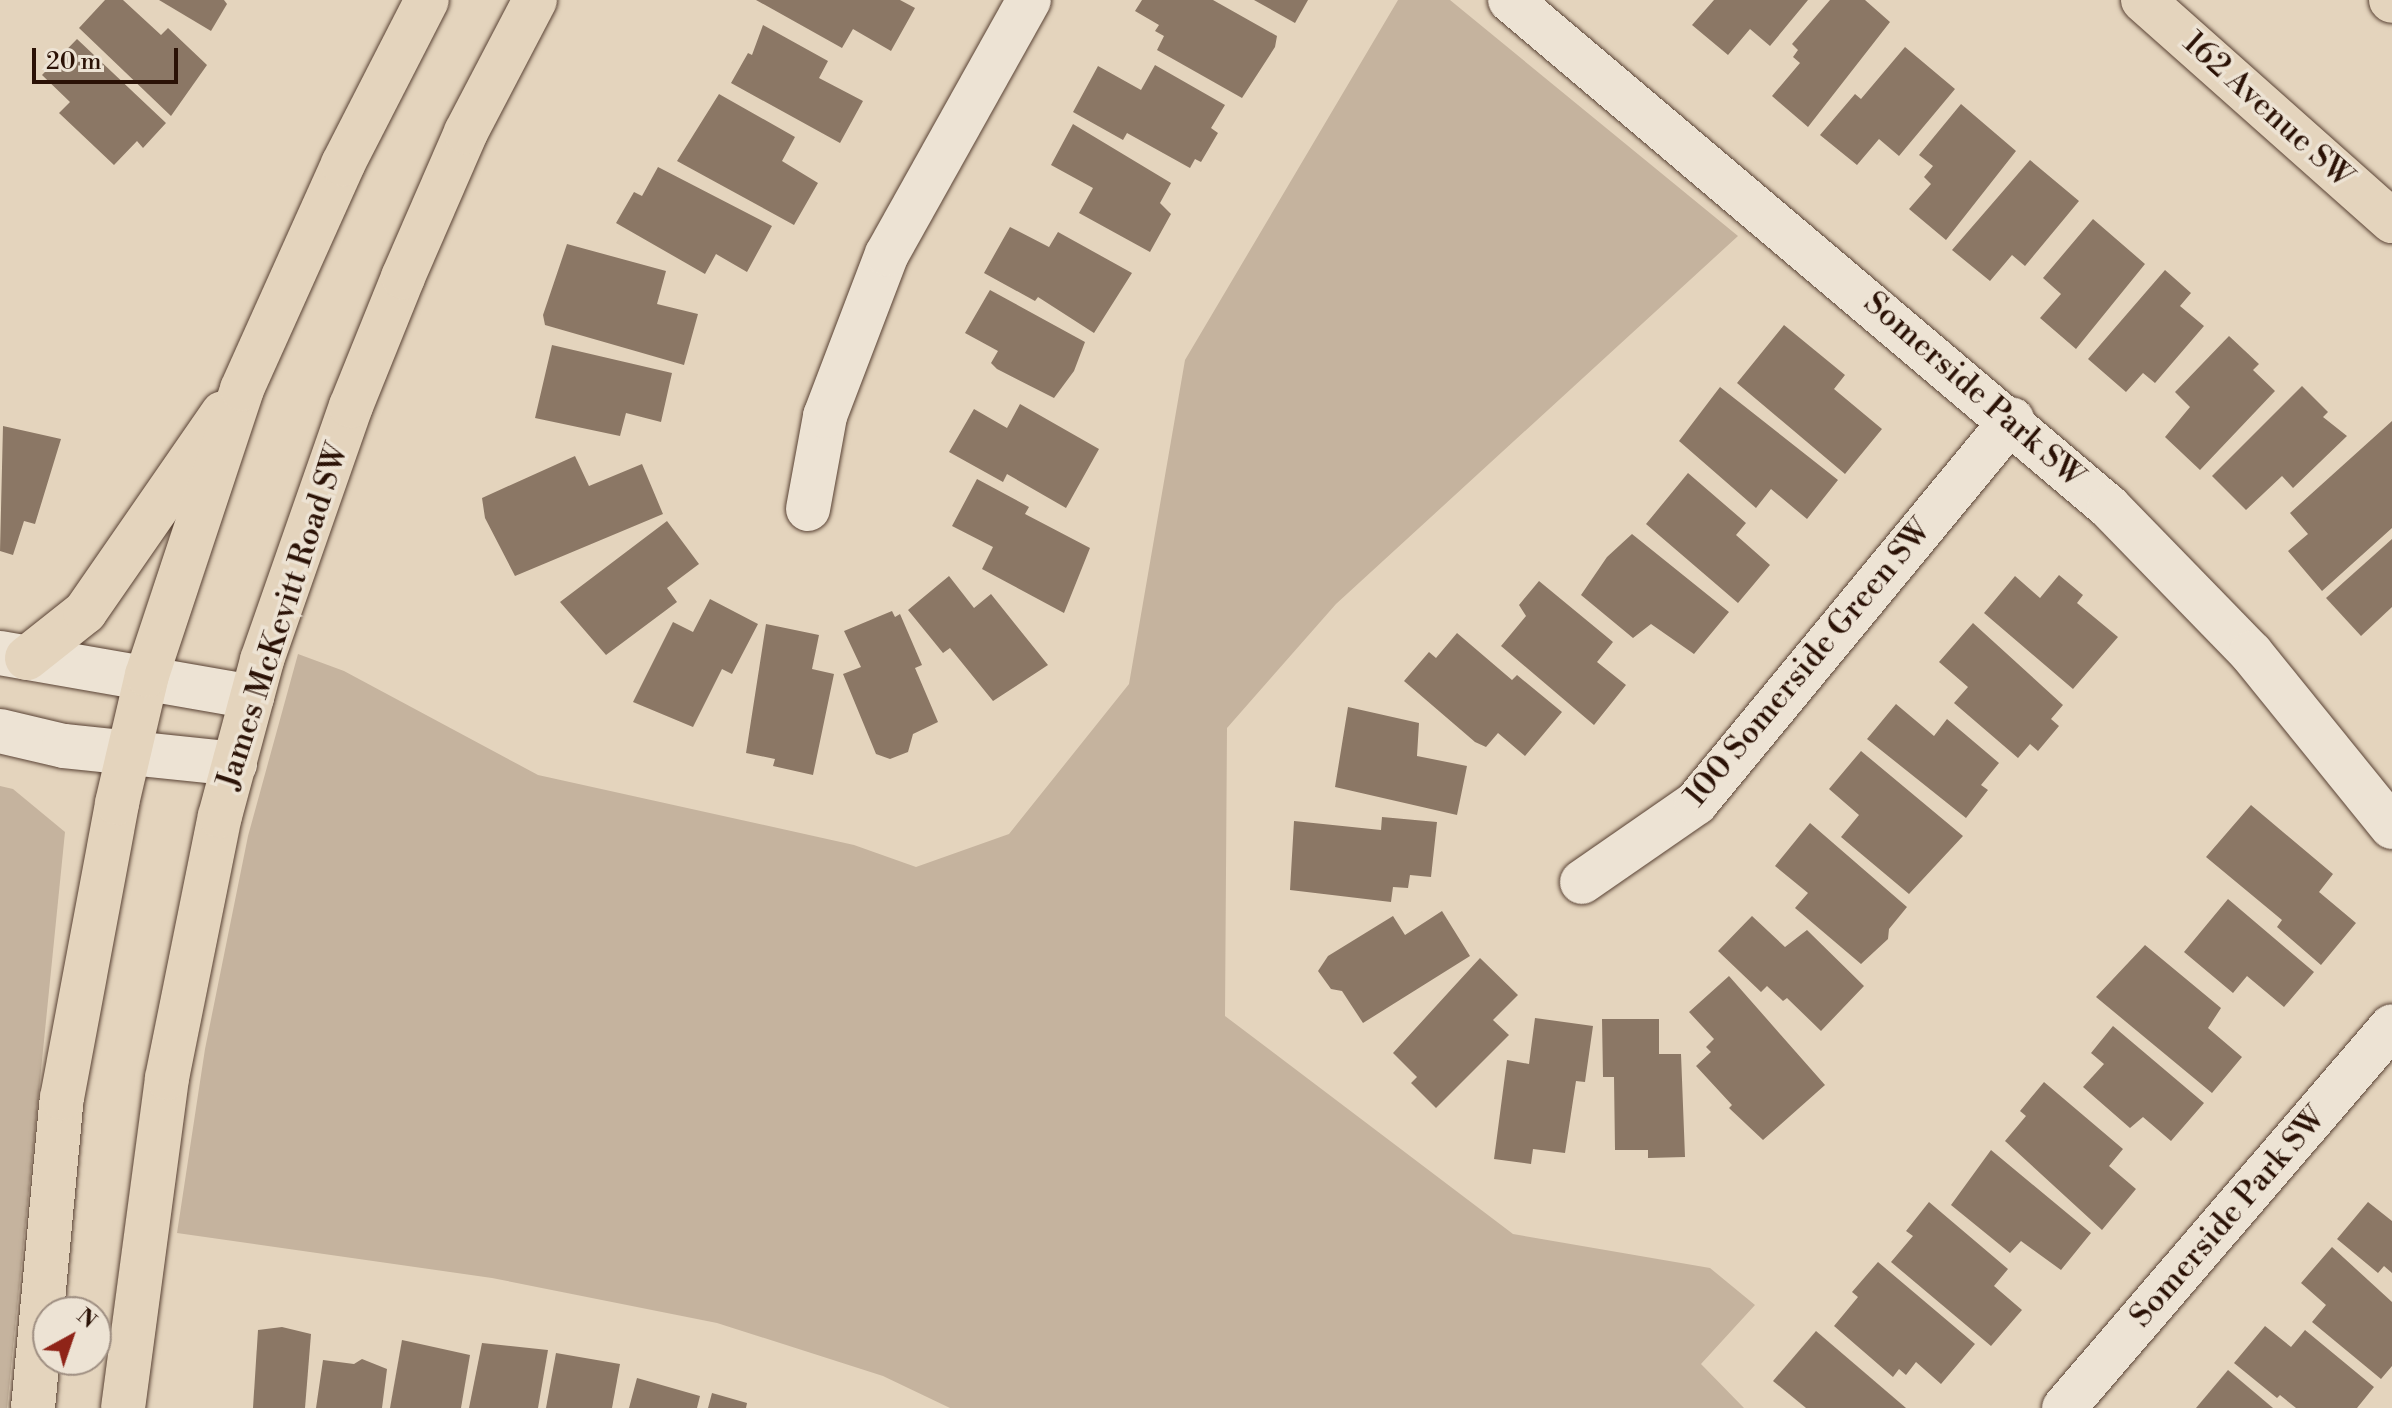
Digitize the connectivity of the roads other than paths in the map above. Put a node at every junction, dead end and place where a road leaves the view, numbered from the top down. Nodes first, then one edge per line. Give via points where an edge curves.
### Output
1 (427, 0) edge
2 (535, 0) edge
3 (1029, 0) edge
4 (1510, 0) edge
5 (2143, 0) edge
6 (2392, 221) edge
7 (242, 389) junction
8 (2012, 420) junction
9 (808, 509) dead end
10 (13, 656) edge
11 (147, 675) junction
12 (252, 697) junction
13 (0, 731) edge
14 (128, 753) junction
15 (235, 764) junction
16 (2392, 827) edge
17 (1582, 882) dead end
18 (2392, 1026) edge
19 (33, 1408) edge
20 (123, 1408) edge
21 (2064, 1408) edge

1 - 7 main road via 343,164
2 - 12 main road, James McKevitt Road SW via 466,132 397,292 351,406
3 - 9 street via 887,254 825,416
4 - 8 street, Somerside Park SW
5 - 6 main road, 162 Avenue SW
7 - 10 main road via 173,479 126,560 85,612
7 - 11 main road
8 - 16 street, Somerside Park SW via 2109,507 2251,653
8 - 17 street, 100 Somerside Green SW via 1696,803
10 - 11 street
11 - 12 street
11 - 14 main road
12 - 15 main road, James McKevitt Road SW
13 - 14 street
14 - 15 street
14 - 19 main road via 62,1098
15 - 20 main road, James McKevitt Road SW via 167,1078
18 - 21 street, Somerside Park SW

